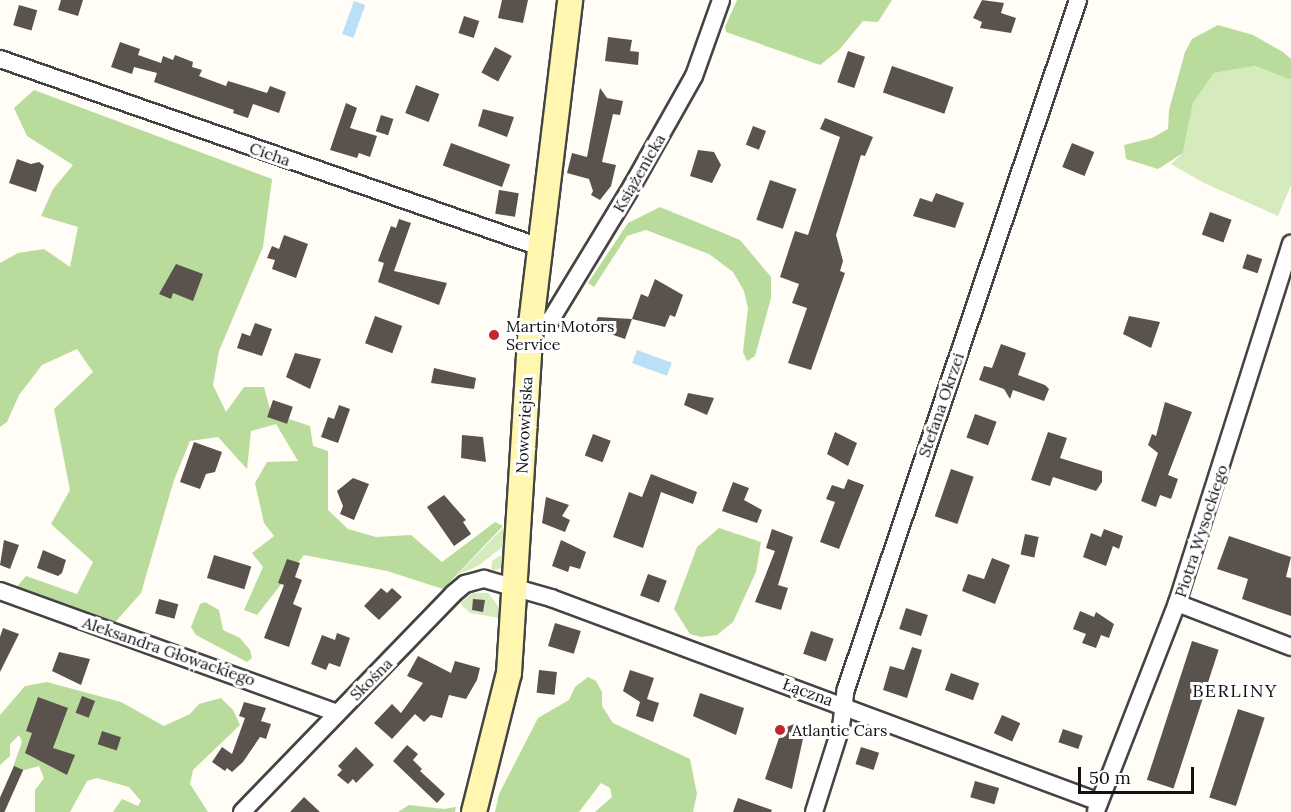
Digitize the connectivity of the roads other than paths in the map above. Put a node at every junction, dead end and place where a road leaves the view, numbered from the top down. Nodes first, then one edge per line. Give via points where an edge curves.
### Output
1 (570, 0) edge
2 (721, 0) edge
3 (1078, 0) edge
4 (0, 59) edge
5 (1291, 244) edge
6 (540, 248) junction
7 (531, 324) junction
8 (515, 586) junction
9 (0, 591) edge
10 (1177, 603) junction
11 (1291, 647) edge
12 (843, 704) junction
13 (337, 713) junction
14 (1097, 807) edge
15 (242, 812) edge
16 (474, 812) edge
17 (814, 812) edge

1 - 6 street, Nowowiejska
2 - 7 street, Książenicka via 694,76 627,196 550,321
3 - 12 street, Stefana Okrzei
4 - 6 street, Cicha
5 - 10 street, Piotra Wysockiego via 1241,412
6 - 7 street, Nowowiejska
7 - 8 street, Nowowiejska
8 - 12 street, Łączna
8 - 13 street, Skośna via 484,579 465,584
8 - 16 street, Nowowiejska via 506,697
9 - 13 street, Aleksandra Głowackiego
10 - 11 street
10 - 14 street, Piotra Wysockiego
12 - 14 street, Łączna
12 - 17 street, Stefana Okrzei via 841,728
13 - 15 street, Skośna

